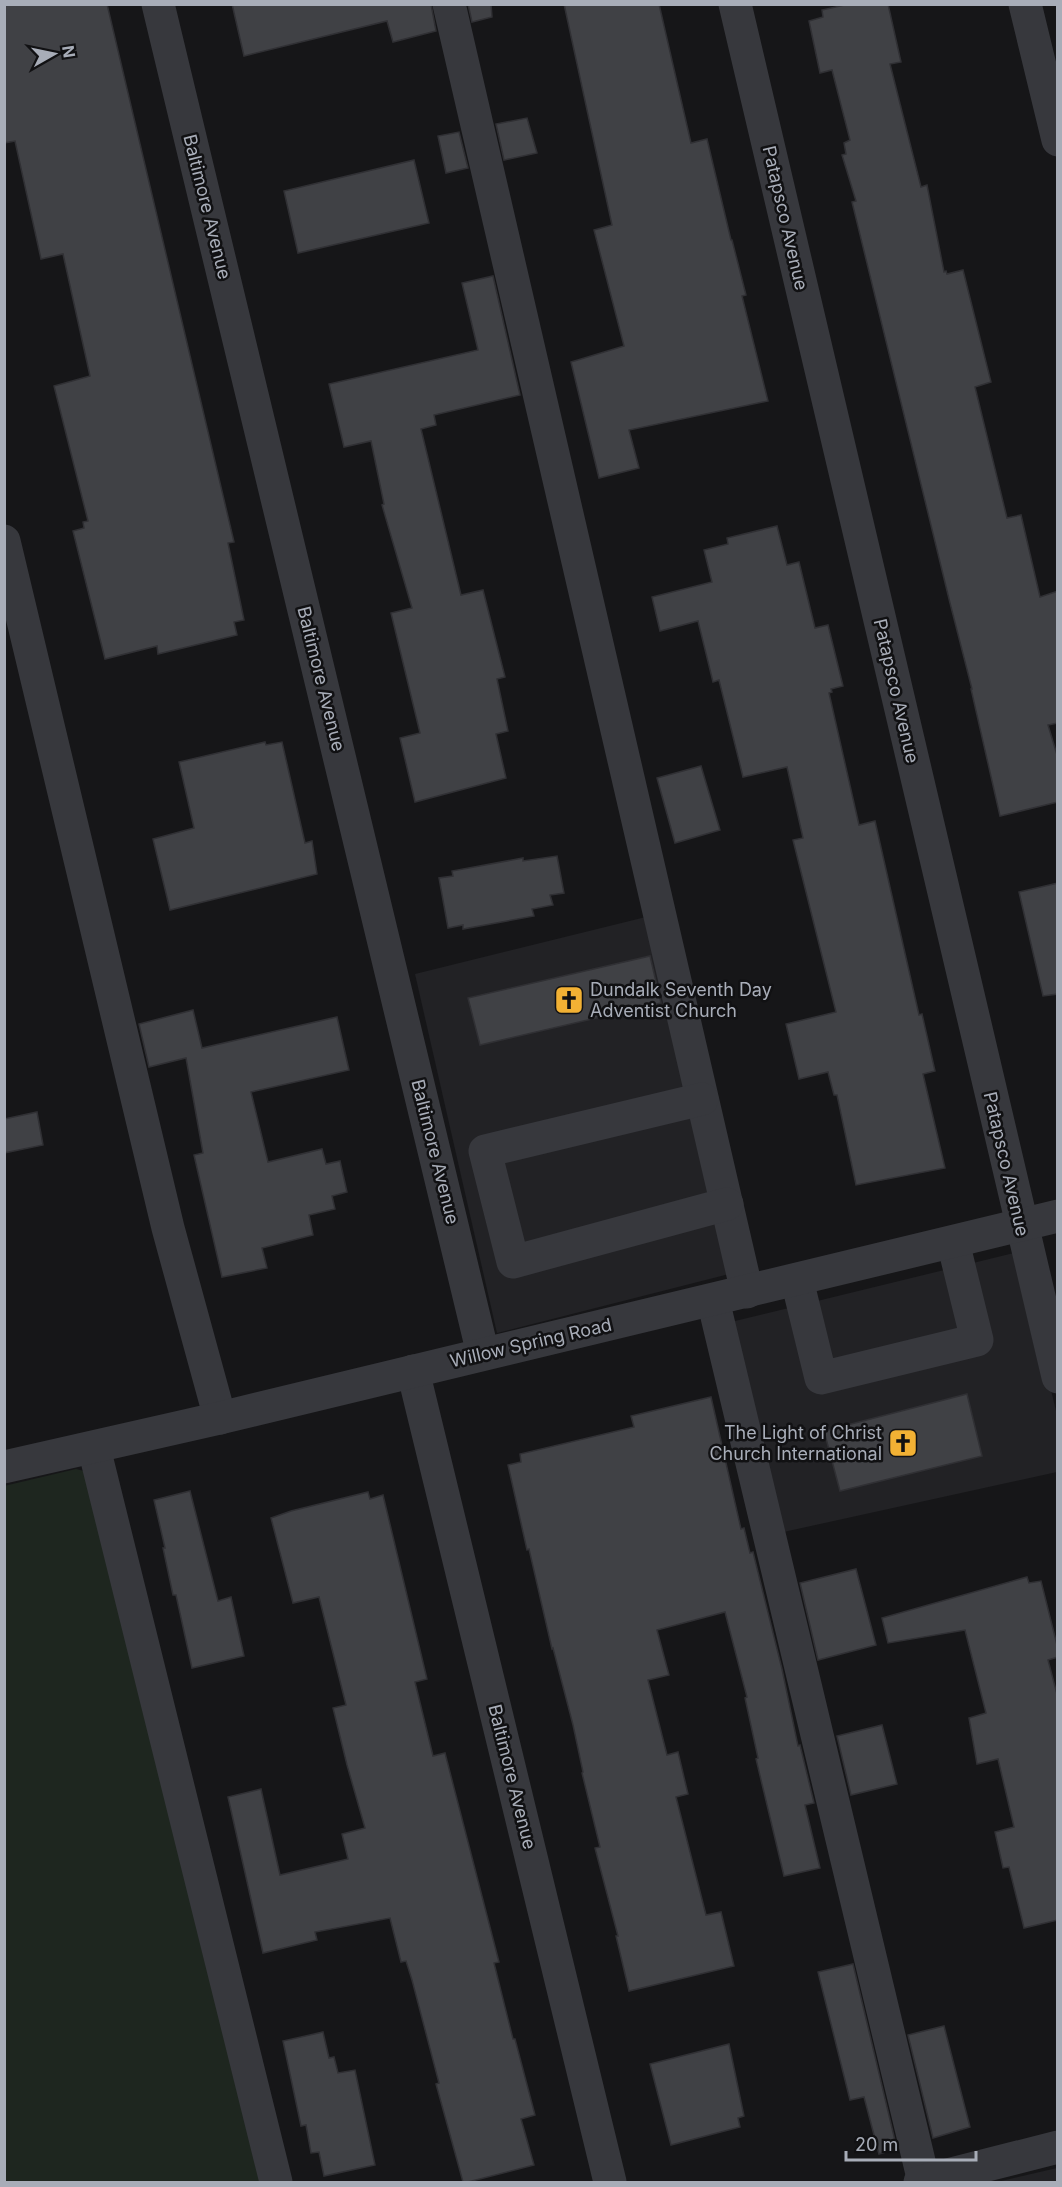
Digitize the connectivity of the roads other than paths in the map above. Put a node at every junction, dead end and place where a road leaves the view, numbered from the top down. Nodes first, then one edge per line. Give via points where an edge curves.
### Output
1 (158, 4) edge
2 (449, 4) edge
3 (735, 4) edge
4 (1025, 4) edge
5 (1058, 140) edge
6 (4, 541) edge
7 (702, 1099) junction
8 (727, 1204) junction
9 (1058, 1216) edge
10 (1021, 1225) junction
11 (952, 1242) junction
12 (797, 1280) junction
13 (747, 1292) junction
14 (713, 1300) junction
15 (483, 1354) junction
16 (413, 1371) junction
17 (1058, 1377) edge
18 (220, 1418) junction
19 (94, 1448) junction
20 (4, 1467) edge
21 (1058, 2147) edge
22 (937, 2180) edge
23 (276, 2182) edge
24 (610, 2182) edge

1 - 15 street, Baltimore Avenue
2 - 7 street
3 - 10 street, Patapsco Avenue
4 - 5 street
6 - 18 street via 165,1216
7 - 8 street
7 - 8 street via 485,1151 513,1263
8 - 13 street
9 - 10 street, Willow Spring Road
10 - 11 street, Willow Spring Road
10 - 17 street, Patapsco Avenue
11 - 12 street, Willow Spring Road
11 - 12 street via 977,1340 821,1378
12 - 13 street, Willow Spring Road
13 - 14 street, Willow Spring Road
14 - 15 street, Willow Spring Road
14 - 22 street
15 - 16 street, Willow Spring Road
16 - 18 street, Willow Spring Road
16 - 24 street, Baltimore Avenue
18 - 19 street, Willow Spring Road
19 - 20 street, Willow Spring Road
19 - 23 street
21 - 22 street

